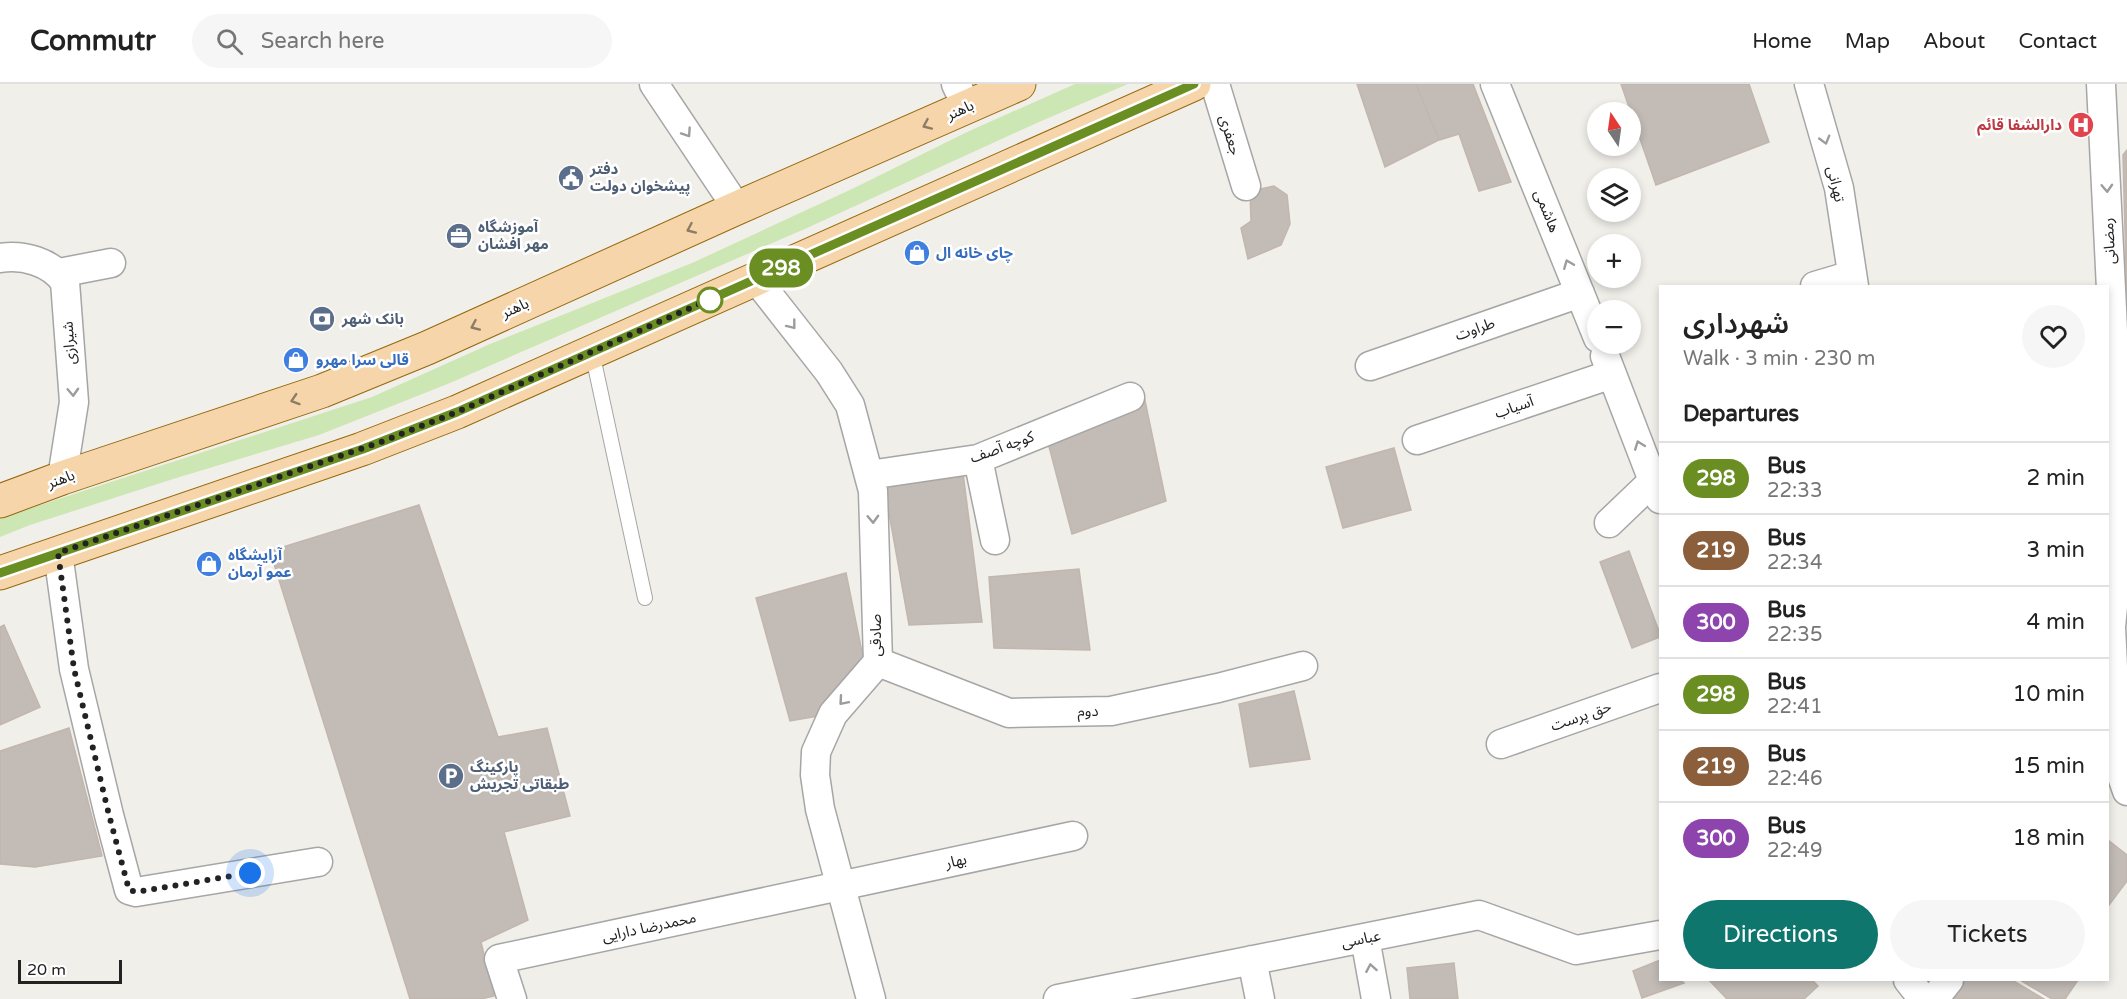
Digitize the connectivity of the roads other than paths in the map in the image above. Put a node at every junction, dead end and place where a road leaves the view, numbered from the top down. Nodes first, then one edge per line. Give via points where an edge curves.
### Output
1 (654, 84) edge
2 (1019, 84) edge
3 (1194, 84) edge
4 (1215, 84) edge
5 (1495, 84) edge
6 (1809, 84) edge
7 (2101, 84) edge
8 (962, 96) edge
9 (2116, 129) edge
10 (1246, 186) dead end
11 (737, 208) junction
12 (0, 258) edge
13 (111, 263) dead end
14 (59, 273) junction
15 (756, 279) junction
16 (1853, 281) edge
17 (1823, 285) edge
18 (1580, 293) junction
19 (1587, 310) edge
20 (592, 352) junction
21 (1604, 354) edge
22 (1370, 366) dead end
23 (1612, 374) junction
24 (1130, 397) dead end
25 (1417, 441) dead end
26 (978, 459) junction
27 (869, 475) junction
28 (62, 478) junction
29 (1658, 486) edge
30 (0, 501) edge
31 (1609, 523) dead end
32 (2124, 536) edge
33 (995, 540) dead end
34 (58, 553) junction
35 (0, 573) edge
36 (645, 598) dead end
37 (2109, 627) edge
38 (878, 662) junction
39 (1304, 666) dead end
40 (2120, 669) edge
41 (1659, 688) edge
42 (1501, 744) dead end
43 (2117, 778) edge
44 (1073, 836) dead end
45 (318, 862) dead end
46 (840, 886) junction
47 (1659, 935) edge
48 (1365, 938) junction
49 (1252, 960) junction
50 (1909, 981) edge
51 (1948, 981) edge
52 (512, 999) edge
53 (871, 999) edge
54 (1058, 999) edge
55 (1260, 999) edge
56 (1376, 999) edge
57 (1923, 999) edge
58 (1934, 999) edge

1 -> 11 street
2 - 8 main road, باهنر
3 - 15 main road
4 - 10 street, جعفری
18 -> 5 street, هاشمی
6 -> 16 street, تهرانی via 1839,188
7 - 9 street, رمضانی
8 -> 11 main road, باهنر
9 -> 32 street, رمضانی
11 -> 28 main road, باهنر via 427,348 322,391
12 - 14 street via 13,256 40,262
13 - 14 street
14 -> 28 street, شیرازی via 65,282 74,402
15 - 20 main road
15 -> 27 street, صادقی via 850,405
16 - 17 street
18 - 19 street, هاشمی
18 - 22 street, طراوت
20 - 34 main road via 363,449
20 - 36 lane
21 - 23 street
23 - 25 street, آسیاب
29 -> 23 street
24 - 26 street, کوچه آصف
26 - 27 street, کوچه آصف
26 - 33 street
27 -> 38 street, صادقی via 873,491
28 - 30 main road, باهنر
29 - 31 street
32 - 37 street, رمضانی
34 - 35 main road
34 - 45 street via 74,669 129,890 136,892
37 - 40 street, رمضانی
38 - 39 street, دوم via 1009,713 1111,711
38 -> 46 street, صادقی via 833,714 816,752 820,809
40 - 43 street, رمضانی
41 - 42 street, حق پرست
44 - 46 street, بهار
46 - 52 street, محمدرضا دارایی via 500,959
46 - 53 street, صادقی
47 - 48 street, عباسی via 1576,950 1479,915
48 - 49 street, عباسی
56 -> 48 street
49 - 54 street, عباسی
49 - 55 street
50 - 57 street
51 - 58 street

